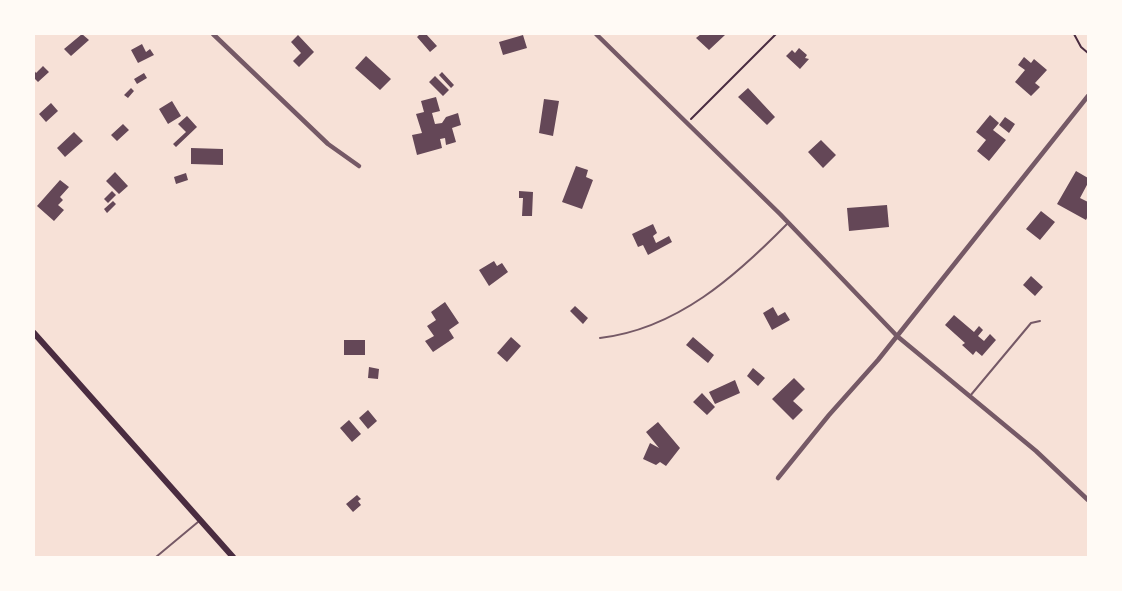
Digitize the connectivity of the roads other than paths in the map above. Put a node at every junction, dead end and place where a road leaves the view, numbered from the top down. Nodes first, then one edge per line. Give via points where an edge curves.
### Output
1 (213, 34) edge
2 (596, 34) edge
3 (1088, 96) edge
4 (360, 166) dead end
5 (788, 223) junction
6 (1040, 321) dead end
7 (34, 334) edge
8 (897, 336) junction
9 (600, 338) dead end
10 (970, 396) junction
11 (778, 478) dead end
12 (1088, 500) edge
13 (200, 520) junction
14 (156, 557) edge
15 (233, 557) edge

1 - 4 street via 328,144
2 - 5 street
3 - 8 street
5 - 8 street
5 - 9 lane via 739,270 702,298 638,331
6 - 10 lane via 1031,322
7 - 13 main road
8 - 10 street
8 - 11 street
10 - 12 street via 1036,450
13 - 14 lane
13 - 15 main road

